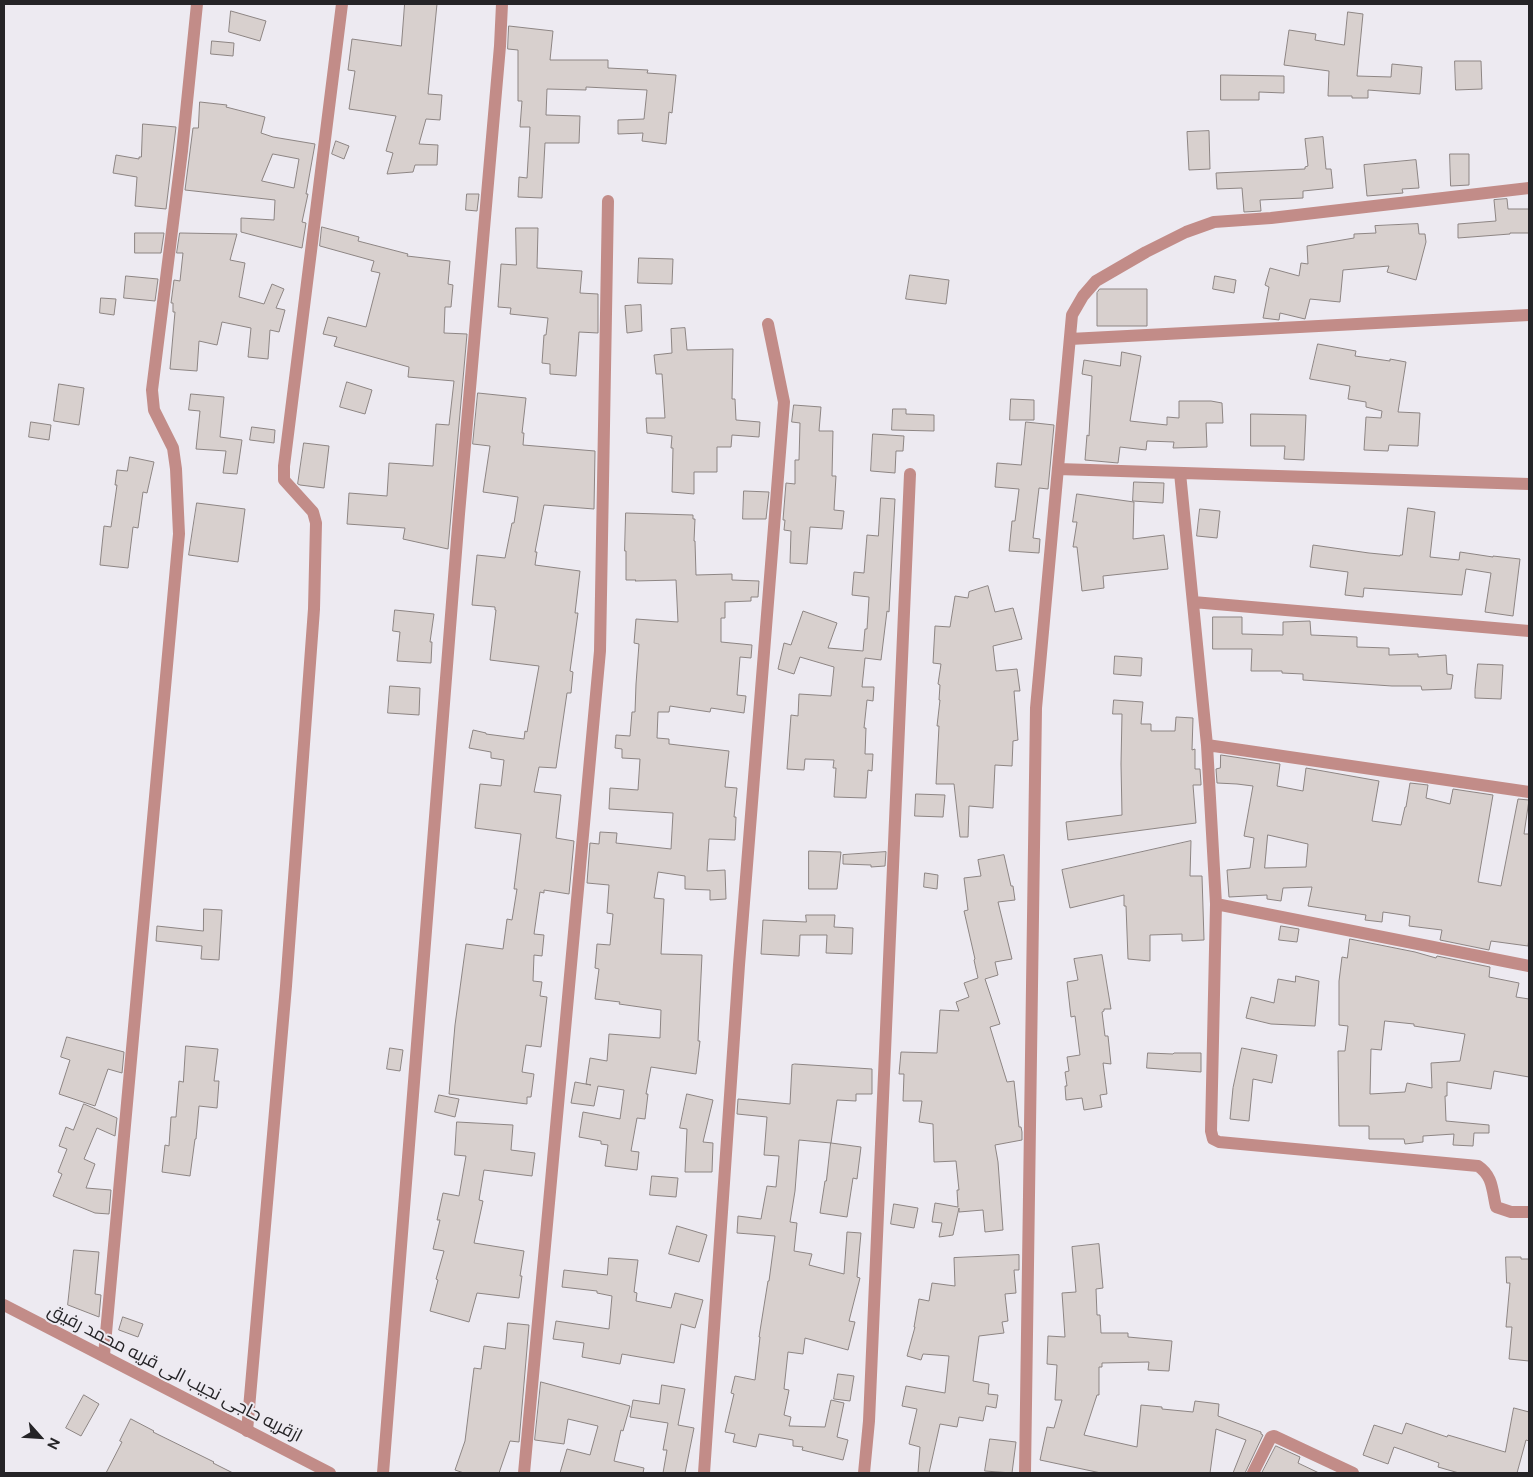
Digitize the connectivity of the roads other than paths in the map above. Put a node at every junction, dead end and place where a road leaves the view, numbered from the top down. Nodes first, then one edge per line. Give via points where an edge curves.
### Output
1 (197, 4) edge
2 (342, 4) edge
3 (502, 4) edge
4 (1529, 188) edge
5 (608, 201) dead end
6 (1529, 315) edge
7 (768, 324) dead end
8 (1070, 339) junction
9 (1058, 469) junction
10 (1180, 473) junction
11 (910, 474) dead end
12 (1529, 484) edge
13 (1193, 602) junction
14 (1529, 631) edge
15 (1207, 745) junction
16 (1529, 792) edge
17 (1216, 904) junction
18 (1529, 966) edge
19 (1529, 1212) edge
20 (4, 1305) edge
21 (104, 1355) junction
22 (247, 1431) junction
23 (330, 1473) edge
24 (383, 1473) edge
25 (524, 1473) edge
26 (704, 1473) edge
27 (864, 1473) edge
28 (1025, 1473) edge
29 (1253, 1473) edge
30 (1352, 1473) edge

1 - 21 street via 152,390 154,410 172,448 176,469 179,534
2 - 22 street via 284,466 284,480 313,512 316,523 314,609 286,986
3 - 24 street
4 - 8 street via 1214,222 1146,252 1096,282 1072,315
5 - 25 street via 600,650
6 - 8 street
7 - 26 street via 784,402 738,975
8 - 9 street
9 - 10 street
9 - 28 street via 1036,708
10 - 12 street
10 - 13 street
11 - 27 street
13 - 14 street
13 - 15 street
15 - 16 street
15 - 17 street
17 - 18 street
17 - 19 street via 1213,1139 1478,1166 1490,1178 1496,1207 1512,1212
20 - 21 street, ازقریه حاجی نجیب الی قریه محمد رفیق
21 - 22 street, ازقریه حاجی نجیب الی قریه محمد رفیق
22 - 23 street, ازقریه حاجی نجیب الی قریه محمد رفیق
29 - 30 street via 1274,1436

